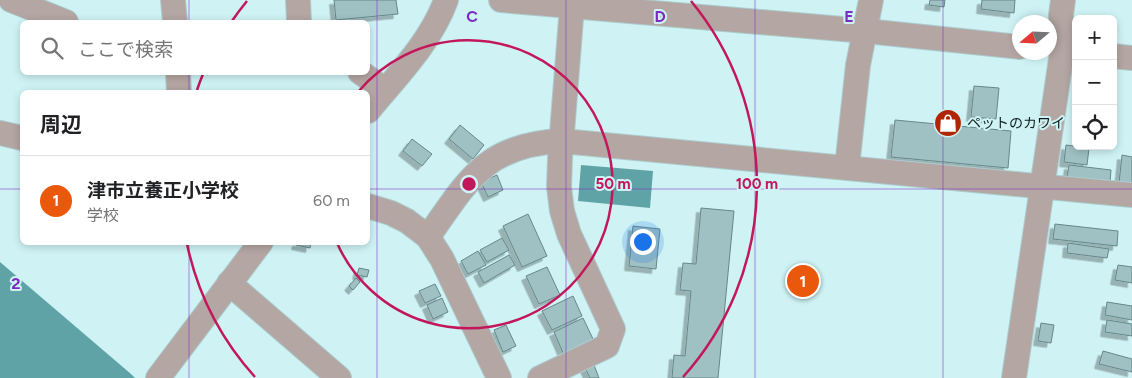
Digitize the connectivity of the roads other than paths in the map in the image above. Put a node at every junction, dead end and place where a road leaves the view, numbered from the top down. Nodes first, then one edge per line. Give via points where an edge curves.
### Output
1 (11, 0) edge
2 (173, 0) edge
3 (298, 0) edge
4 (446, 0) edge
5 (501, 0) edge
6 (871, 0) edge
7 (1062, 0) edge
8 (586, 5) edge
9 (54, 13) edge
10 (174, 20) edge
11 (299, 20) edge
12 (866, 31) junction
13 (1012, 46) edge
14 (1062, 52) edge
15 (1117, 56) edge
16 (1132, 58) edge
17 (178, 75) edge
18 (364, 75) edge
19 (179, 90) edge
20 (385, 90) junction
21 (370, 109) edge
22 (0, 133) edge
23 (20, 138) edge
24 (562, 142) junction
25 (847, 167) junction
26 (1042, 187) junction
27 (1132, 195) edge
28 (370, 207) edge
29 (428, 237) junction
30 (259, 245) edge
31 (229, 283) junction
32 (158, 378) edge
33 (339, 378) edge
34 (499, 378) edge
35 (540, 378) edge
36 (1014, 378) edge

1 - 9 street
2 - 10 street
3 - 11 street
4 - 20 street via 429,35
5 - 8 street
6 - 12 street
7 - 14 street
8 - 12 street
8 - 24 street
12 - 13 street
12 - 25 street via 858,65
14 - 26 street
15 - 16 street
17 - 19 street
18 - 20 street
20 - 21 street
22 - 23 street
24 - 25 street
24 - 29 street via 509,151 480,169
24 - 35 street via 559,187 562,211 569,234 613,329 608,346
25 - 26 street
26 - 27 street
26 - 36 street
28 - 29 street via 391,213
29 - 34 street via 442,259
30 - 31 street
31 - 32 street
31 - 33 street

